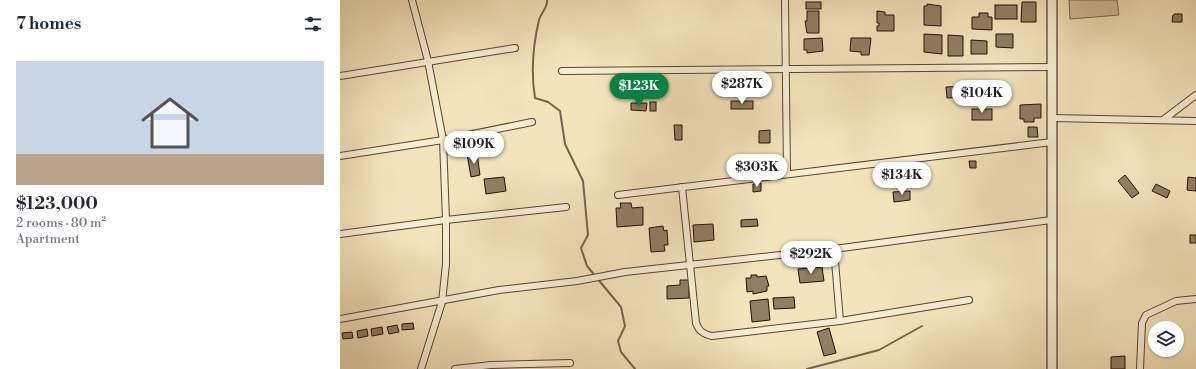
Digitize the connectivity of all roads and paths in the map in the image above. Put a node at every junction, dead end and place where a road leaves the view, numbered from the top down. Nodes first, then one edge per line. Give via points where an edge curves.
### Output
1 (412, 0) edge
2 (785, 0) edge
3 (1052, 0) edge
4 (515, 48) dead end
5 (428, 62) junction
6 (1052, 67) junction
7 (786, 70) junction
8 (562, 71) dead end
9 (340, 76) edge
10 (1196, 95) edge
11 (1052, 118) junction
12 (1163, 120) junction
13 (1196, 121) edge
14 (532, 122) dead end
15 (443, 140) junction
16 (1052, 142) junction
17 (340, 156) edge
18 (787, 174) junction
19 (682, 187) junction
20 (618, 195) dead end
21 (566, 207) dead end
22 (446, 220) junction
23 (1051, 220) junction
24 (340, 234) edge
25 (834, 249) junction
26 (691, 266) junction
27 (1196, 299) edge
28 (969, 300) dead end
29 (442, 302) junction
30 (340, 319) edge
31 (840, 321) junction
32 (570, 362) dead end
33 (421, 369) edge
34 (455, 369) edge
35 (1052, 369) edge
36 (1140, 369) edge

1 - 5 street
2 - 7 street
3 - 6 street
4 - 5 street
5 - 9 street
5 - 15 street
6 - 7 street
6 - 11 street
7 - 8 street
7 - 18 street
10 - 12 street
11 - 12 street
11 - 16 street
12 - 13 street
14 - 15 street
15 - 17 street
15 - 22 street
16 - 18 street
16 - 23 street
18 - 19 street
19 - 20 street
19 - 26 street
21 - 22 street
22 - 24 street
22 - 29 street via 446,264
23 - 25 street
23 - 35 street
25 - 26 street
25 - 31 street
26 - 29 street via 625,272 577,281 499,290
26 - 31 street via 696,323 705,334 712,336
27 - 36 street via 1176,301 1146,315 1142,323
28 - 31 street
29 - 30 street
29 - 33 street
32 - 34 street

